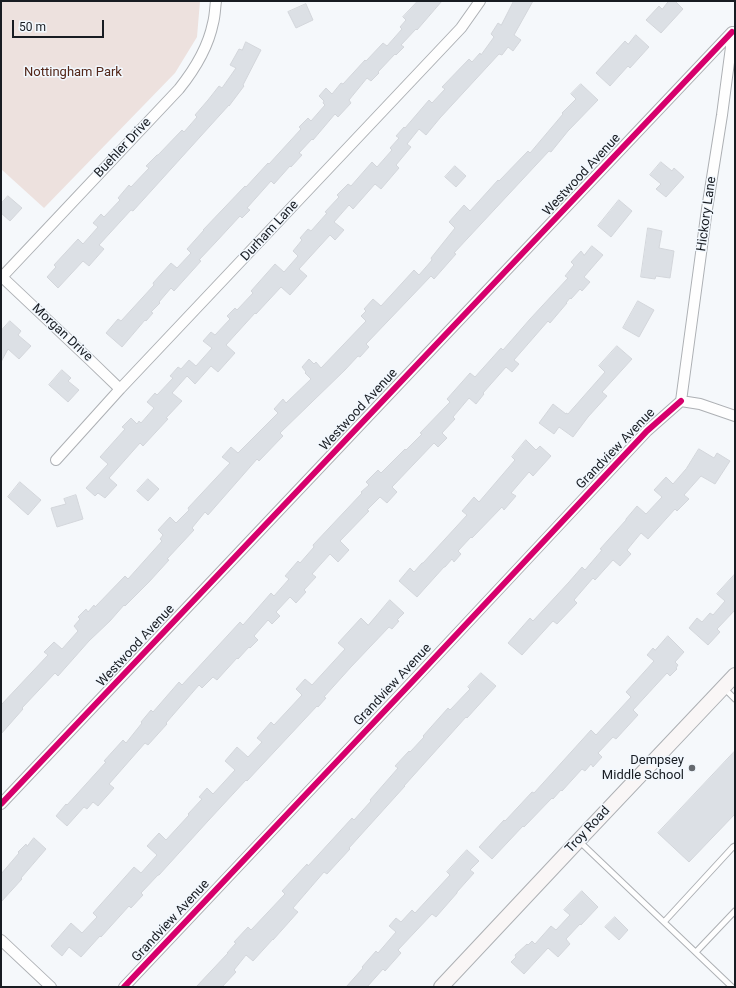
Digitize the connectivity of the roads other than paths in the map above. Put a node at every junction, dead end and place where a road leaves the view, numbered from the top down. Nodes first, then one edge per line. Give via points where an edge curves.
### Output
1 (216, 1) edge
2 (480, 1) edge
3 (734, 30) edge
4 (1, 277) edge
5 (120, 389) junction
6 (680, 400) junction
7 (735, 416) edge
8 (56, 460) dead end
9 (735, 675) edge
10 (723, 687) junction
11 (735, 698) edge
12 (1, 804) edge
13 (578, 840) junction
14 (735, 846) edge
15 (735, 911) edge
16 (664, 922) junction
17 (1, 940) edge
18 (696, 952) junction
19 (51, 987) edge
20 (124, 987) edge
21 (441, 987) edge
22 (732, 987) edge

1 - 4 street, Buehler Drive via 213,23 206,44 179,89
2 - 5 street, Durham Lane via 461,28
3 - 6 street, Hickory Lane
3 - 12 street, Westwood Avenue
4 - 5 street, Morgan Drive
5 - 8 street, Durham Lane
6 - 7 street
6 - 20 street, Grandview Avenue via 647,431
9 - 10 street, Troy Road
10 - 11 lane
10 - 13 street, Troy Road
13 - 16 lane
13 - 21 street, Troy Road
14 - 16 lane
15 - 18 lane
16 - 18 lane
17 - 19 street
18 - 22 lane

